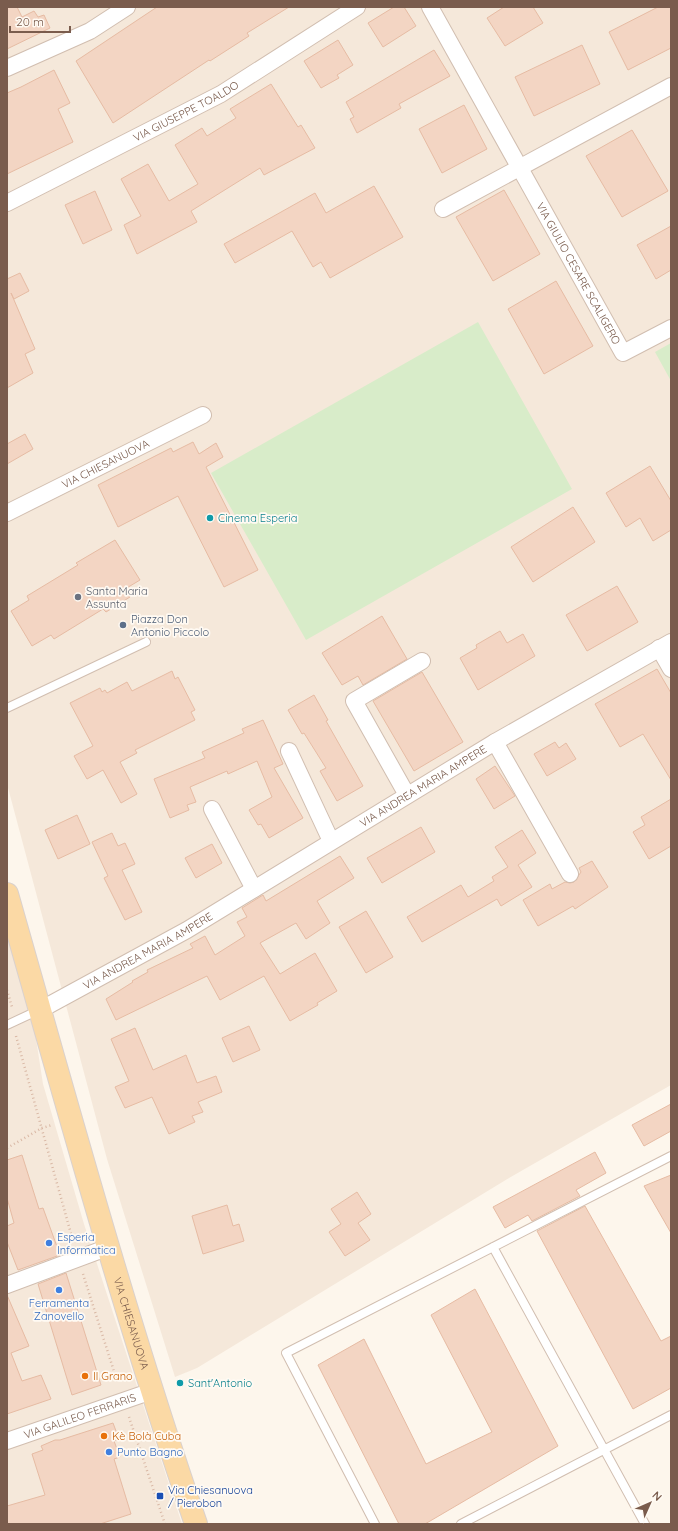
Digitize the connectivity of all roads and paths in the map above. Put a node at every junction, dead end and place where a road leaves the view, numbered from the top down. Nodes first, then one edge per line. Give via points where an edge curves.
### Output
1 (127, 7) edge
2 (357, 7) edge
3 (430, 7) edge
4 (7, 68) edge
5 (671, 86) edge
6 (519, 167) junction
7 (7, 203) edge
8 (443, 209) dead end
9 (671, 328) edge
10 (203, 414) dead end
11 (7, 513) edge
12 (146, 642) dead end
13 (665, 645) edge
14 (422, 661) dead end
15 (671, 669) edge
16 (7, 708) edge
17 (495, 742) junction
18 (289, 751) dead end
19 (408, 795) junction
20 (212, 809) dead end
21 (331, 842) junction
22 (570, 874) dead end
23 (254, 889) junction
24 (7, 894) edge
25 (7, 990) edge
26 (12, 1010) dead end
27 (40, 1010) junction
28 (7, 1025) edge
29 (16, 1034) dead end
30 (72, 1120) junction
31 (42, 1128) junction
32 (7, 1148) edge
33 (671, 1156) edge
34 (74, 1245) dead end
35 (109, 1247) junction
36 (494, 1247) junction
37 (82, 1270) dead end
38 (7, 1285) edge
39 (119, 1387) dead end
40 (152, 1392) junction
41 (128, 1414) dead end
42 (671, 1415) edge
43 (7, 1440) edge
44 (604, 1450) junction
45 (165, 1524) edge
46 (196, 1524) edge
47 (375, 1524) edge
48 (461, 1524) edge
49 (645, 1524) edge

1 - 4 street via 90,31
2 - 7 street, VIA GIUSEPPE TOALDO via 221,94
3 - 6 street, VIA GIULIO CESARE SCALIGERO
5 - 6 street
6 - 8 street
6 - 9 street, VIA GIULIO CESARE SCALIGERO via 623,353
10 - 11 street, VIA CHIESANUOVA
12 - 16 lane
13 - 15 street, VIA ANDREA MARIA AMPERE
13 - 17 street, VIA ANDREA MARIA AMPERE
14 - 19 street via 354,701
17 - 19 street, VIA ANDREA MARIA AMPERE
17 - 22 street, VIA ANDREA MARIA AMPERE
18 - 21 street
19 - 21 street, VIA ANDREA MARIA AMPERE
20 - 23 street
21 - 23 street, VIA ANDREA MARIA AMPERE
23 - 27 street, VIA ANDREA MARIA AMPERE via 187,930
24 - 27 main road, VIA CHIESANUOVA
25 - 26 path
27 - 28 lane
27 - 30 main road, VIA CHIESANUOVA
29 - 31 path
30 - 31 path
30 - 35 main road, VIA CHIESANUOVA
31 - 32 path
31 - 34 path
33 - 36 lane
35 - 38 street
35 - 40 main road, VIA CHIESANUOVA
36 - 44 lane
36 - 47 lane via 286,1353
37 - 39 path
40 - 43 street, VIA GALILEO FERRARIS
40 - 46 main road, VIA CHIESANUOVA
41 - 45 path
42 - 44 lane
44 - 48 lane
44 - 49 lane

